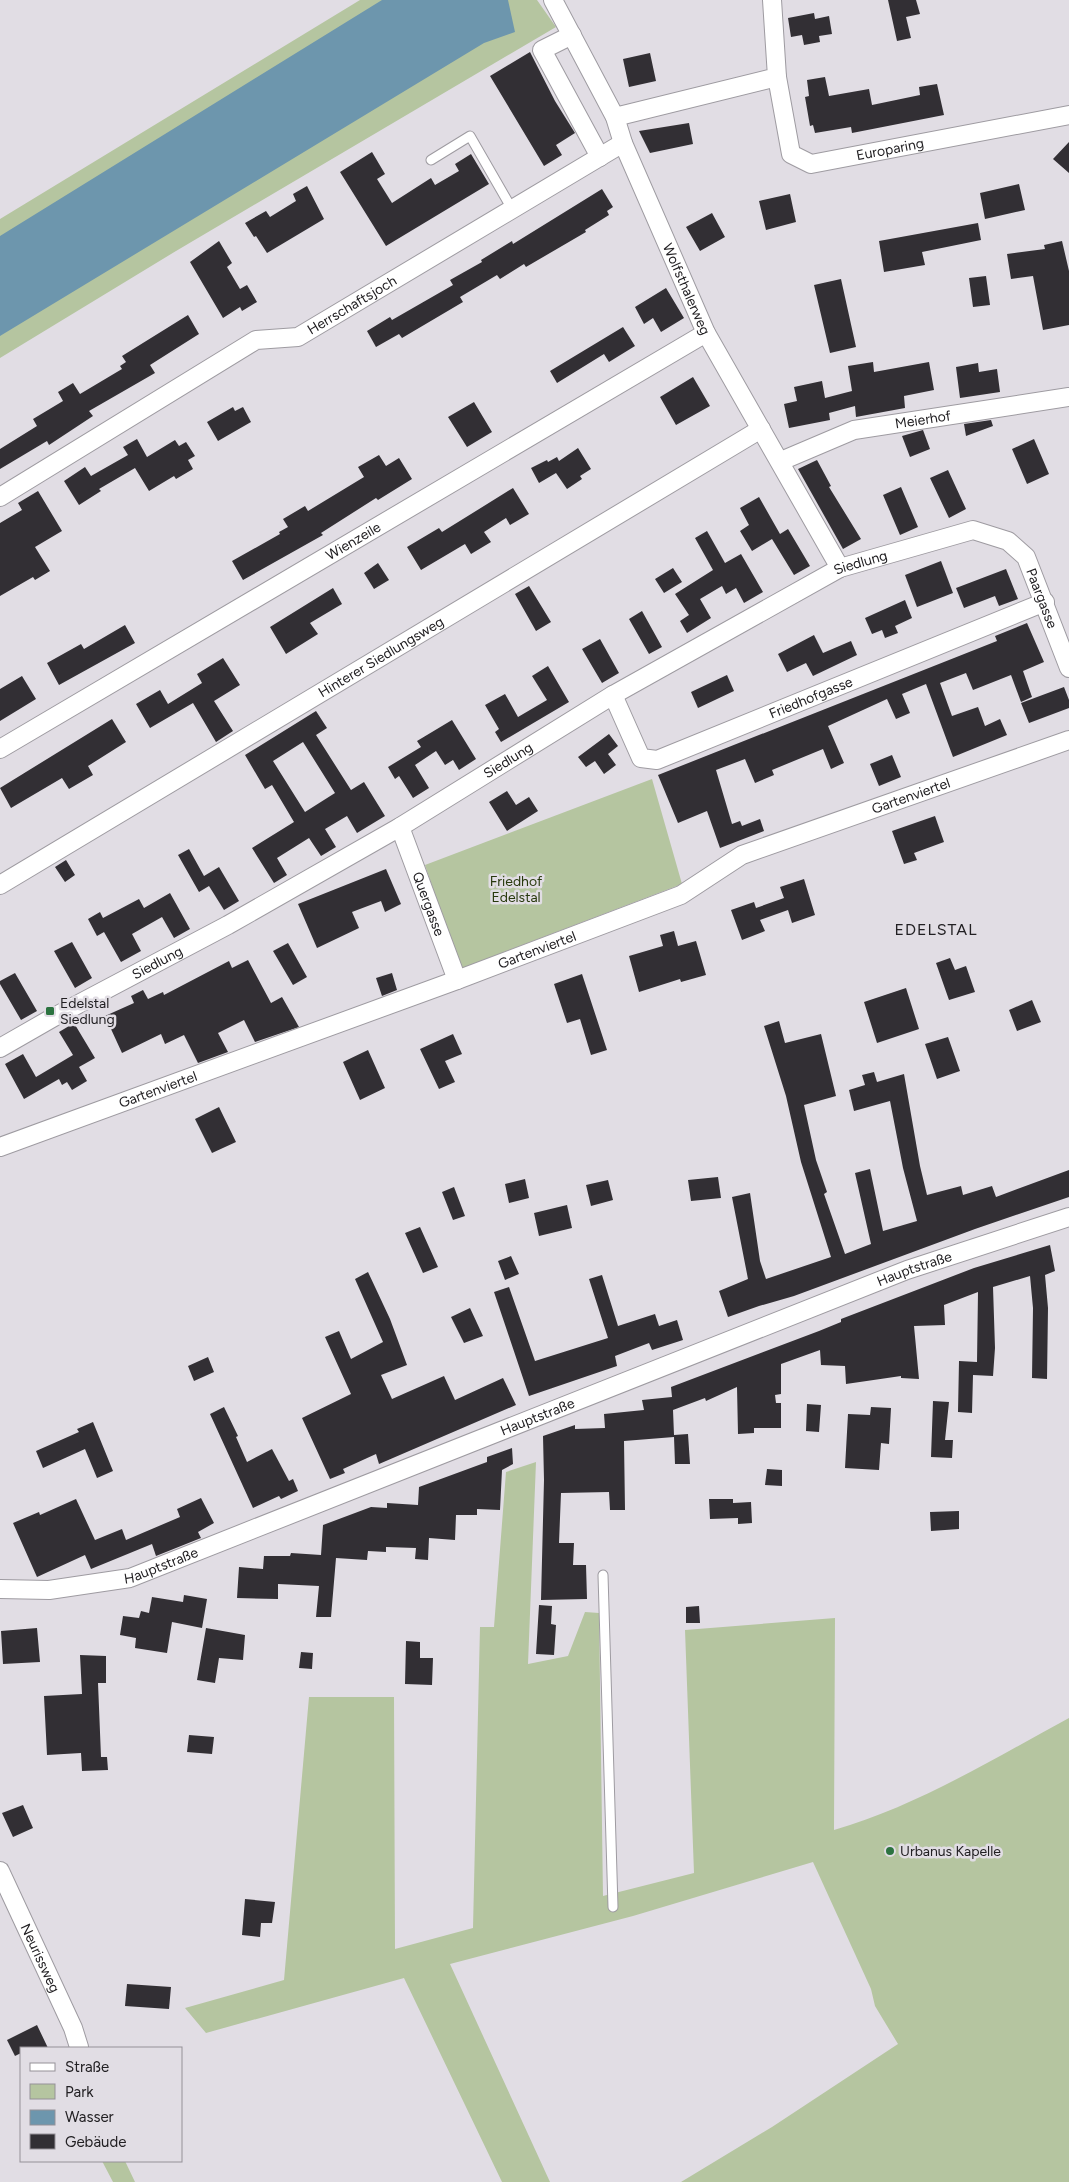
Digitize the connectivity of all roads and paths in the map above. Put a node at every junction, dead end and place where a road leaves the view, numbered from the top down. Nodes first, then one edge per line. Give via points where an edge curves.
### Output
1 (553, 0) edge
2 (772, 0) edge
3 (572, 35) junction
4 (777, 77) junction
5 (1069, 115) edge
6 (615, 117) junction
7 (623, 143) junction
8 (600, 157) junction
9 (431, 160) dead end
10 (512, 209) junction
11 (706, 333) junction
12 (1069, 396) edge
13 (761, 430) junction
14 (781, 462) junction
15 (0, 497) edge
16 (1026, 557) joint
17 (840, 568) junction
18 (1045, 602) junction
19 (1069, 668) edge
20 (613, 695) junction
21 (1069, 740) edge
22 (0, 749) edge
23 (400, 827) junction
24 (0, 884) edge
25 (457, 980) junction
26 (0, 1048) edge
27 (0, 1147) edge
28 (1069, 1217) edge
29 (602, 1575) dead end
30 (0, 1589) edge
31 (0, 1871) edge
32 (614, 1907) dead end
33 (79, 2047) dead end

1 - 3 street, Wolfsthalerweg
2 - 4 street, Europaring
3 - 6 street, Wolfsthalerweg
3 - 8 street via 542,50
4 - 5 street, Europaring via 791,154 811,164
4 - 6 street
6 - 7 street, Wolfsthalerweg
7 - 8 street, Herrschaftsjoch
7 - 11 street, Wolfsthalerweg
8 - 10 street, Herrschaftsjoch
9 - 10 lane via 470,136
10 - 15 street, Herrschaftsjoch via 298,337 256,340
11 - 13 street, Wolfsthalerweg
11 - 22 street, Wienzeile
12 - 14 street, Meierhof via 854,430
13 - 14 street, Wolfsthalerweg
13 - 24 street, Hinterer Siedlungsweg
14 - 17 street, Wolfsthalerweg
16 - 17 street, Siedlung via 1008,542 973,530
16 - 18 street, Paargasse
17 - 20 street, Siedlung
18 - 19 street, Paargasse
18 - 20 street, Friedhofgasse via 657,760 641,758
20 - 23 street, Siedlung
21 - 25 street, Gartenviertel via 742,855 681,895
23 - 25 street, Quergasse
23 - 26 street, Siedlung via 228,925 54,1016
25 - 27 street, Gartenviertel
28 - 30 street, Hauptstraße via 907,1270 130,1578 50,1590
29 - 32 lane
31 - 33 street, Neurissweg

